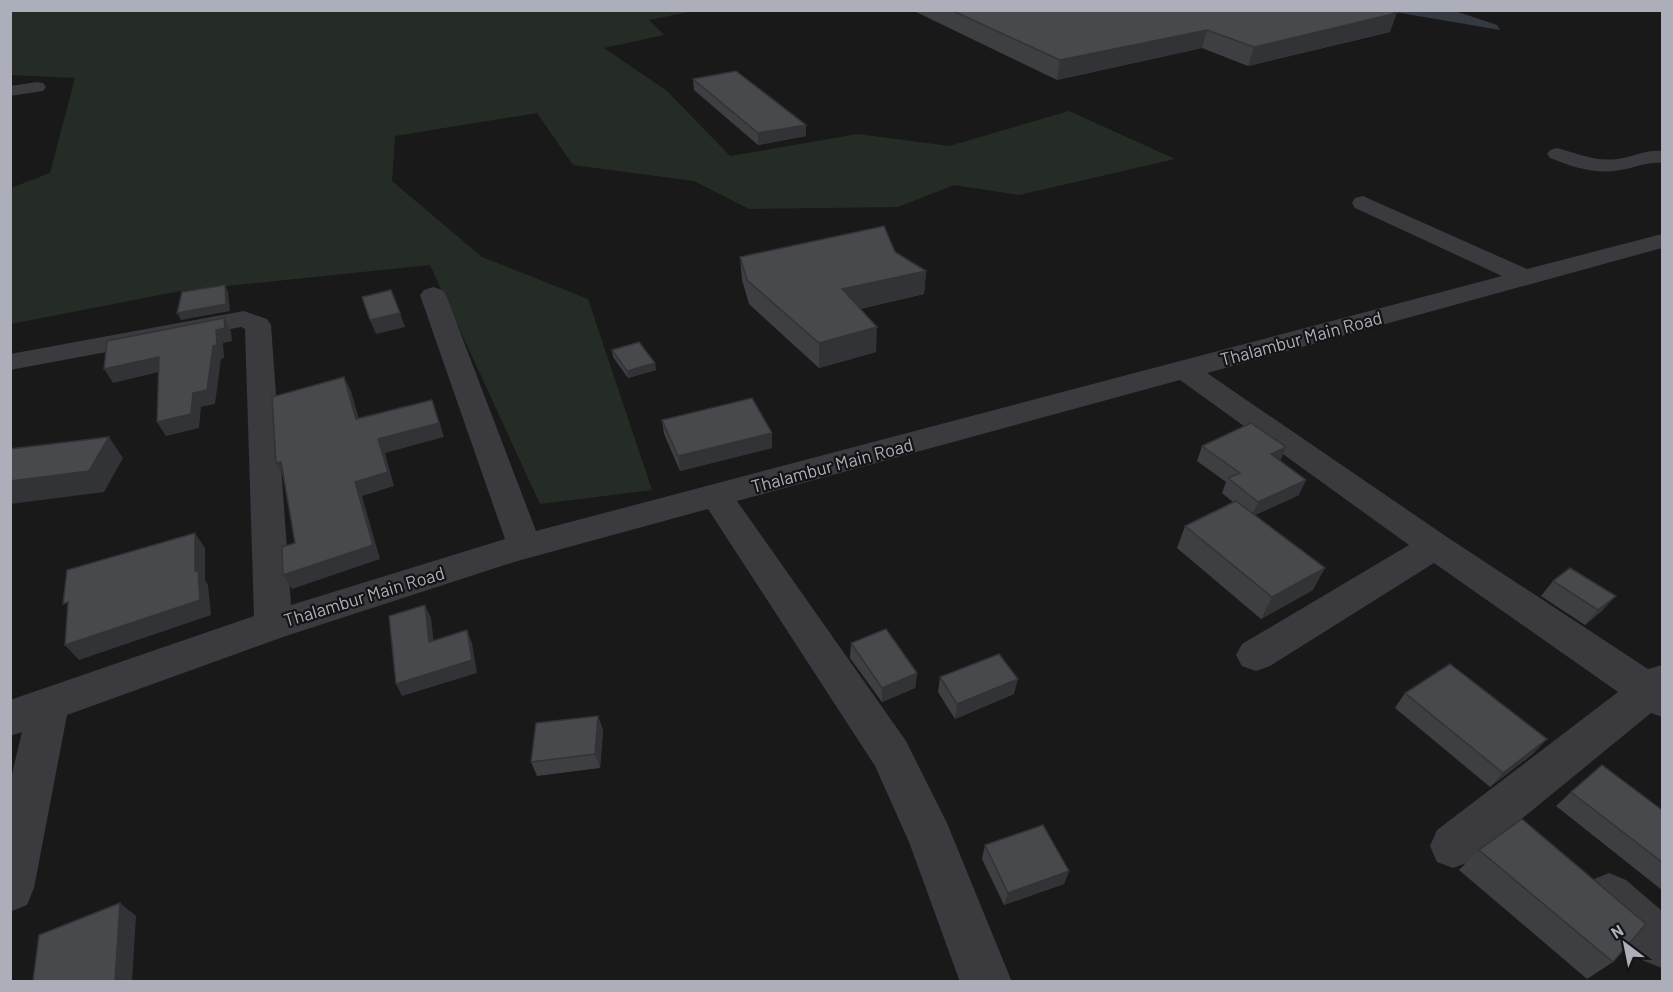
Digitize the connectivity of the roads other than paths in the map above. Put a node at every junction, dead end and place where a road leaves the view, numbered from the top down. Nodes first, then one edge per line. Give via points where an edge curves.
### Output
1 (37, 87) dead end
2 (10, 91) edge
3 (1557, 154) dead end
4 (1662, 157) edge
5 (1363, 203) dead end
6 (1662, 241) edge
7 (1528, 279) junction
8 (433, 295) dead end
9 (10, 362) edge
10 (1183, 369) junction
11 (717, 496) junction
12 (1435, 546) junction
13 (525, 547) junction
14 (273, 625) junction
15 (1256, 655) dead end
16 (1658, 691) edge
17 (30, 711) edge
18 (1502, 807) junction
19 (1537, 837) edge
20 (1453, 846) dead end
21 (1573, 868) edge
22 (10, 888) edge
23 (1662, 943) edge
24 (986, 981) edge

1 - 2 street
3 - 4 street via 1602,166 1619,165 1639,157
5 - 7 street
6 - 7 street, Thalambur Main Road
7 - 10 street, Thalambur Main Road
8 - 13 street
9 - 14 street via 244,319 258,325
10 - 11 street, Thalambur Main Road
10 - 12 street
11 - 13 street, Thalambur Main Road
11 - 24 street via 891,754 931,838
12 - 15 street
12 - 16 street
13 - 14 street, Thalambur Main Road
14 - 17 street, Thalambur Main Road
16 - 18 street
17 - 22 street
18 - 19 street
18 - 20 street
21 - 23 street

